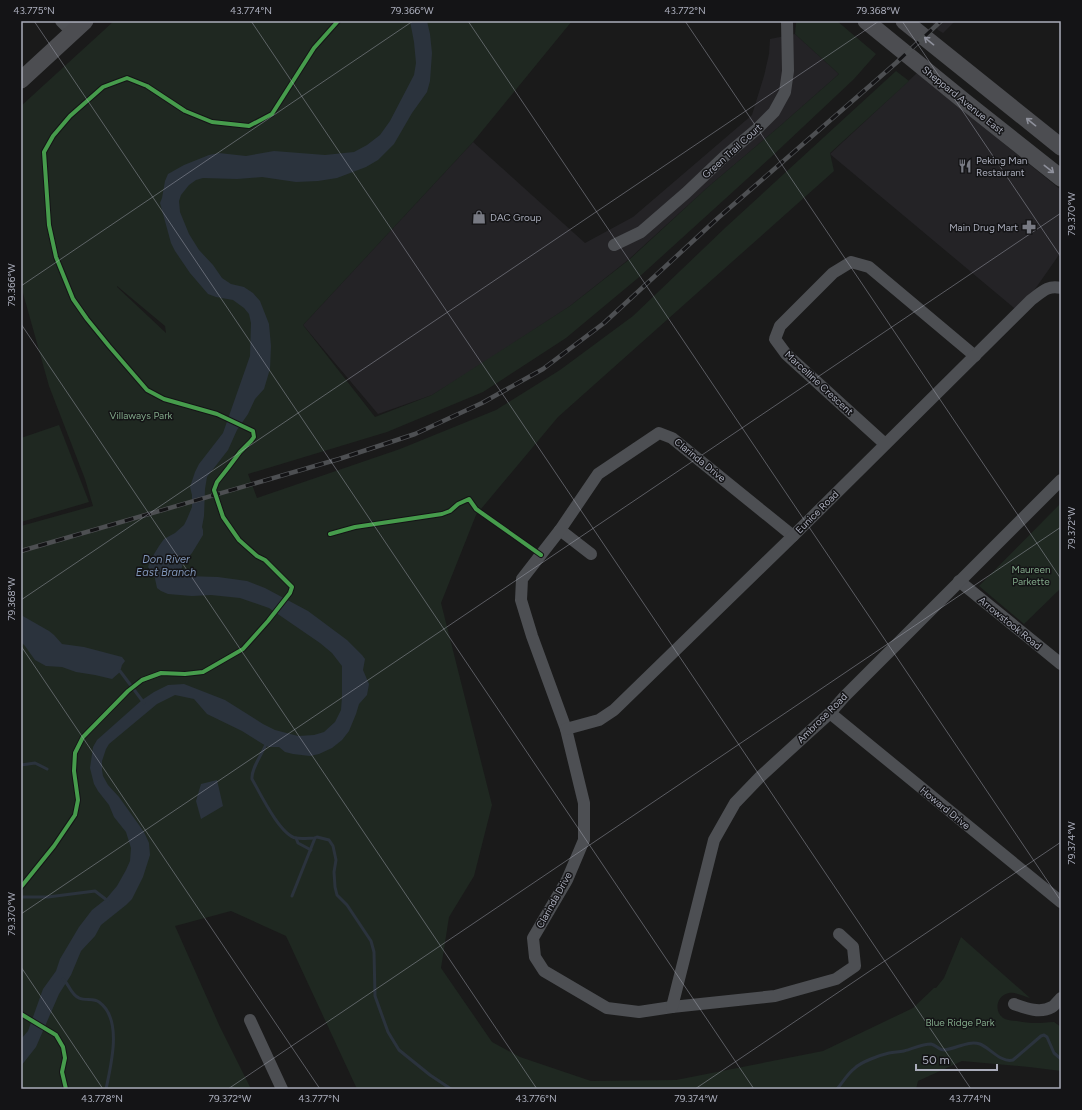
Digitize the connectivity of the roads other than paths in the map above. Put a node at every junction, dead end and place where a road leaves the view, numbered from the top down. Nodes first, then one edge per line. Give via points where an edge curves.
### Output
1 (85, 21) edge
2 (787, 21) edge
3 (866, 21) edge
4 (904, 21) edge
5 (67, 27) edge
6 (21, 80) edge
7 (1061, 147) edge
8 (1061, 178) edge
9 (614, 245) dead end
10 (1061, 288) edge
11 (975, 356) junction
12 (885, 444) junction
13 (1061, 480) edge
14 (560, 530) junction
15 (793, 536) junction
16 (590, 554) dead end
17 (959, 581) junction
18 (1061, 664) edge
19 (830, 713) junction
20 (566, 729) junction
21 (1061, 902) edge
22 (839, 934) dead end
23 (1061, 998) edge
24 (1014, 1004) dead end
25 (672, 1007) junction
26 (250, 1020) dead end
27 (282, 1089) edge

1 - 5 main road
2 - 9 street, Green Trail Court via 788,71 785,92 774,112 641,232
3 -> 8 main road, Sheppard Avenue East
7 -> 4 main road
5 - 6 main road
10 - 11 street, Eunice Road via 1053,286 1042,291
11 - 12 street, Eunice Road
11 - 12 street, Marcelline Crescent via 869,267 851,262 833,273 780,326 775,338 786,354
12 - 15 street, Eunice Road
13 - 17 street, Ambrose Road
14 - 15 street, Clarinda Drive via 598,474 659,433 672,438
14 - 16 street
14 - 20 street, Clarinda Drive via 522,580 521,600
15 - 20 street, Eunice Road via 614,710 599,720
17 - 18 street, Arrowstook Road
17 - 19 street, Ambrose Road
19 - 21 street, Howard Drive
19 - 25 street, Ambrose Road via 735,803 714,840
20 - 25 street, Clarinda Drive via 584,803 584,840 567,880 533,938 535,957 544,971 607,1008 639,1012
22 - 25 street, Clarinda Drive via 853,947 855,966 836,979 775,996
23 - 24 street via 1051,1008 1039,1010
26 - 27 street

